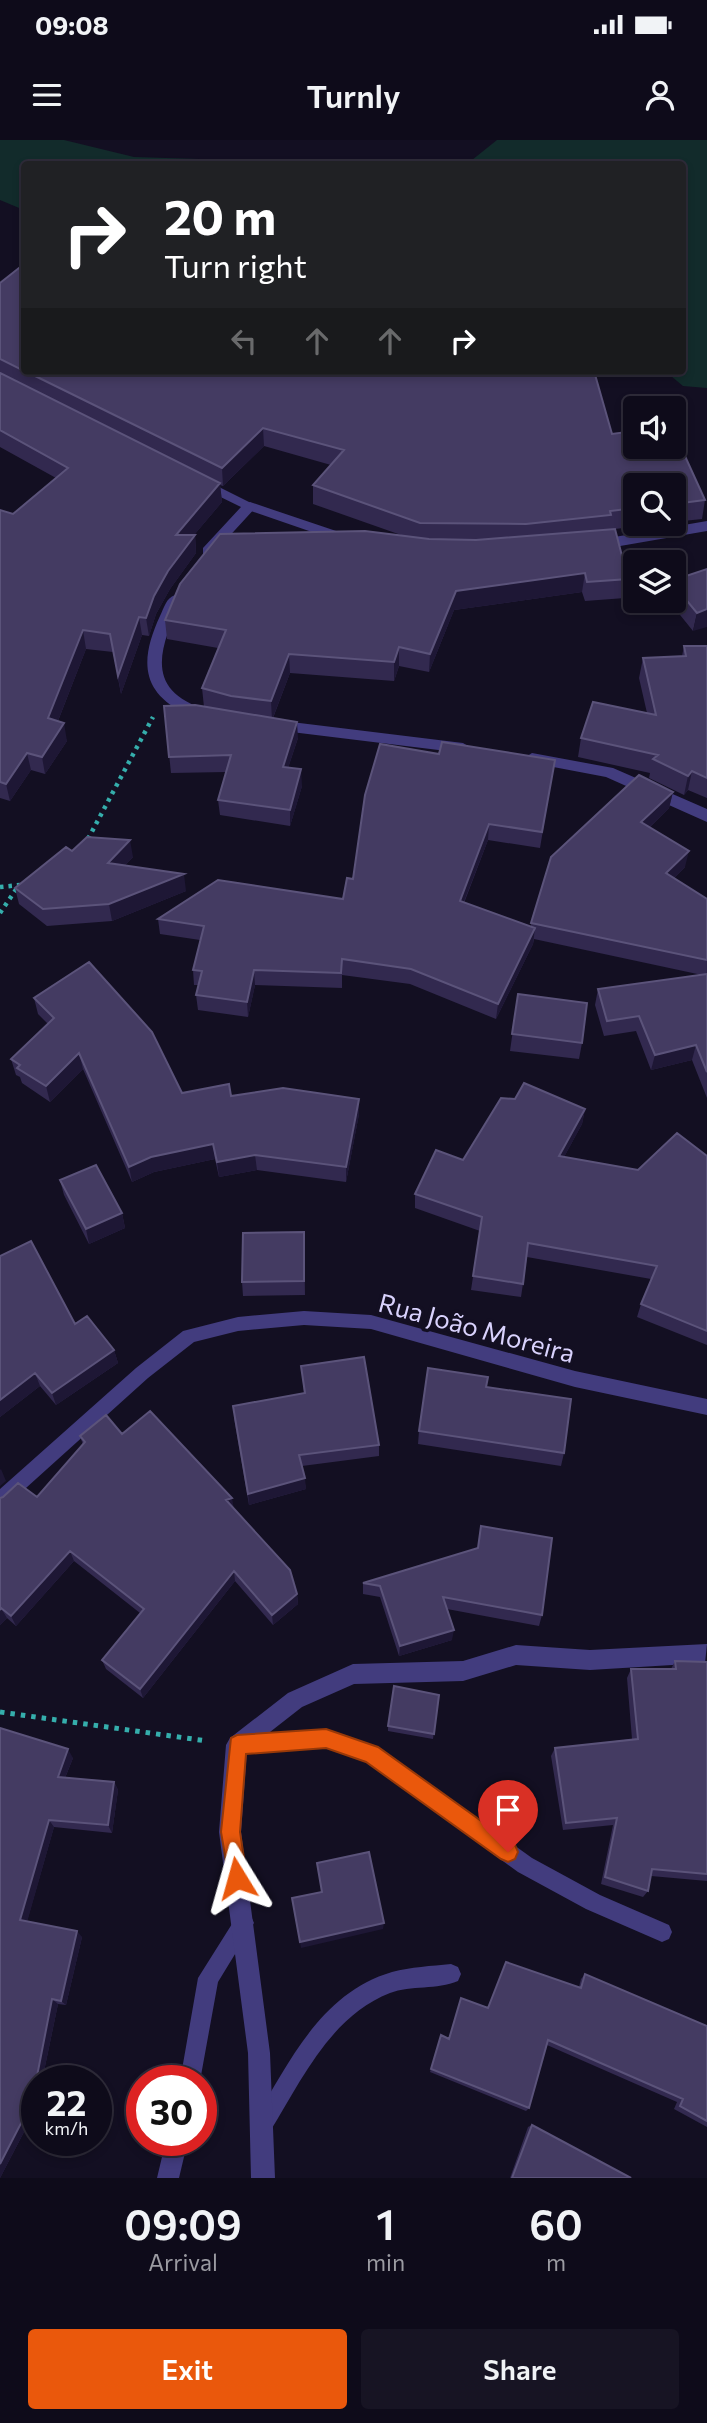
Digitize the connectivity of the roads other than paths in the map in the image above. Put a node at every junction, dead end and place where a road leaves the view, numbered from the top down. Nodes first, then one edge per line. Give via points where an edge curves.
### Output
1 (191, 477) edge
2 (250, 506) junction
3 (707, 526) edge
4 (362, 542) edge
5 (586, 546) edge
6 (201, 559) edge
7 (180, 590) edge
8 (224, 718) edge
9 (263, 724) edge
10 (482, 750) edge
11 (520, 756) edge
12 (707, 816) edge
13 (707, 1407) edge
14 (0, 1500) edge
15 (705, 1653) dead end
16 (237, 1745) junction
17 (244, 1923) junction
18 (662, 1932) dead end
19 (451, 1974) dead end
20 (193, 2065) edge
21 (262, 2126) junction
22 (173, 2156) edge
23 (168, 2178) edge
24 (263, 2178) edge

1 - 2 street
2 - 4 street via 335,537
2 - 6 street
3 - 5 street
7 - 8 street via 161,627 153,665 173,701
9 - 10 street
11 - 12 street via 608,772
13 - 14 lane, Rua João Moreira via 575,1379 371,1322 304,1318 238,1324 189,1336
15 - 16 street via 590,1660 516,1655 463,1671 352,1674 295,1700
16 - 17 street via 230,1832
16 - 18 lane via 326,1738 371,1754 525,1865
17 - 20 lane via 208,1978
17 - 21 street
19 - 21 lane via 389,1983 356,1998 323,2027
21 - 24 street
22 - 23 lane

